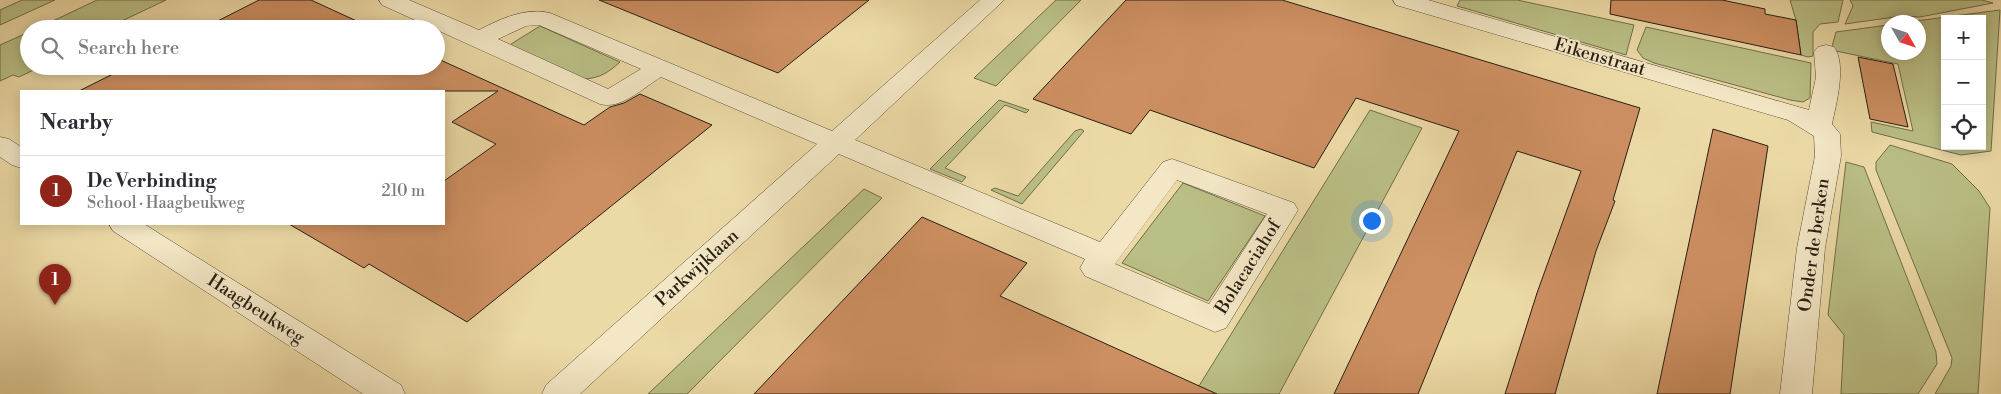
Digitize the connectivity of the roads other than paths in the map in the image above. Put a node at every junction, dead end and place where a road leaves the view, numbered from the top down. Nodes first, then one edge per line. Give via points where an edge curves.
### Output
1 (390, 0) edge
2 (993, 0) edge
3 (1404, 0) edge
4 (435, 20) edge
5 (445, 24) edge
6 (480, 40) junction
7 (1826, 52) dead end
8 (660, 67) junction
9 (1808, 120) junction
10 (836, 142) junction
11 (0, 145) edge
12 (20, 158) edge
13 (125, 225) edge
14 (1105, 256) junction
15 (389, 394) edge
16 (558, 394) edge
17 (1796, 394) edge

1 - 4 street
2 - 10 street, Parkwijklaan
3 - 9 street, Eikenstraat
5 - 6 street
6 - 8 street via 514,22 529,17 542,18
6 - 8 street via 609,99
7 - 9 street via 1828,77
8 - 10 street
9 - 17 street, Onder de berken via 1827,134 1828,156 1811,248
10 - 14 street
10 - 16 street, Parkwijklaan
11 - 12 street
13 - 15 street, Haagbeukweg
14 - 14 street, Bolacaciahof via 1172,168 1284,210 1215,320 1095,268

